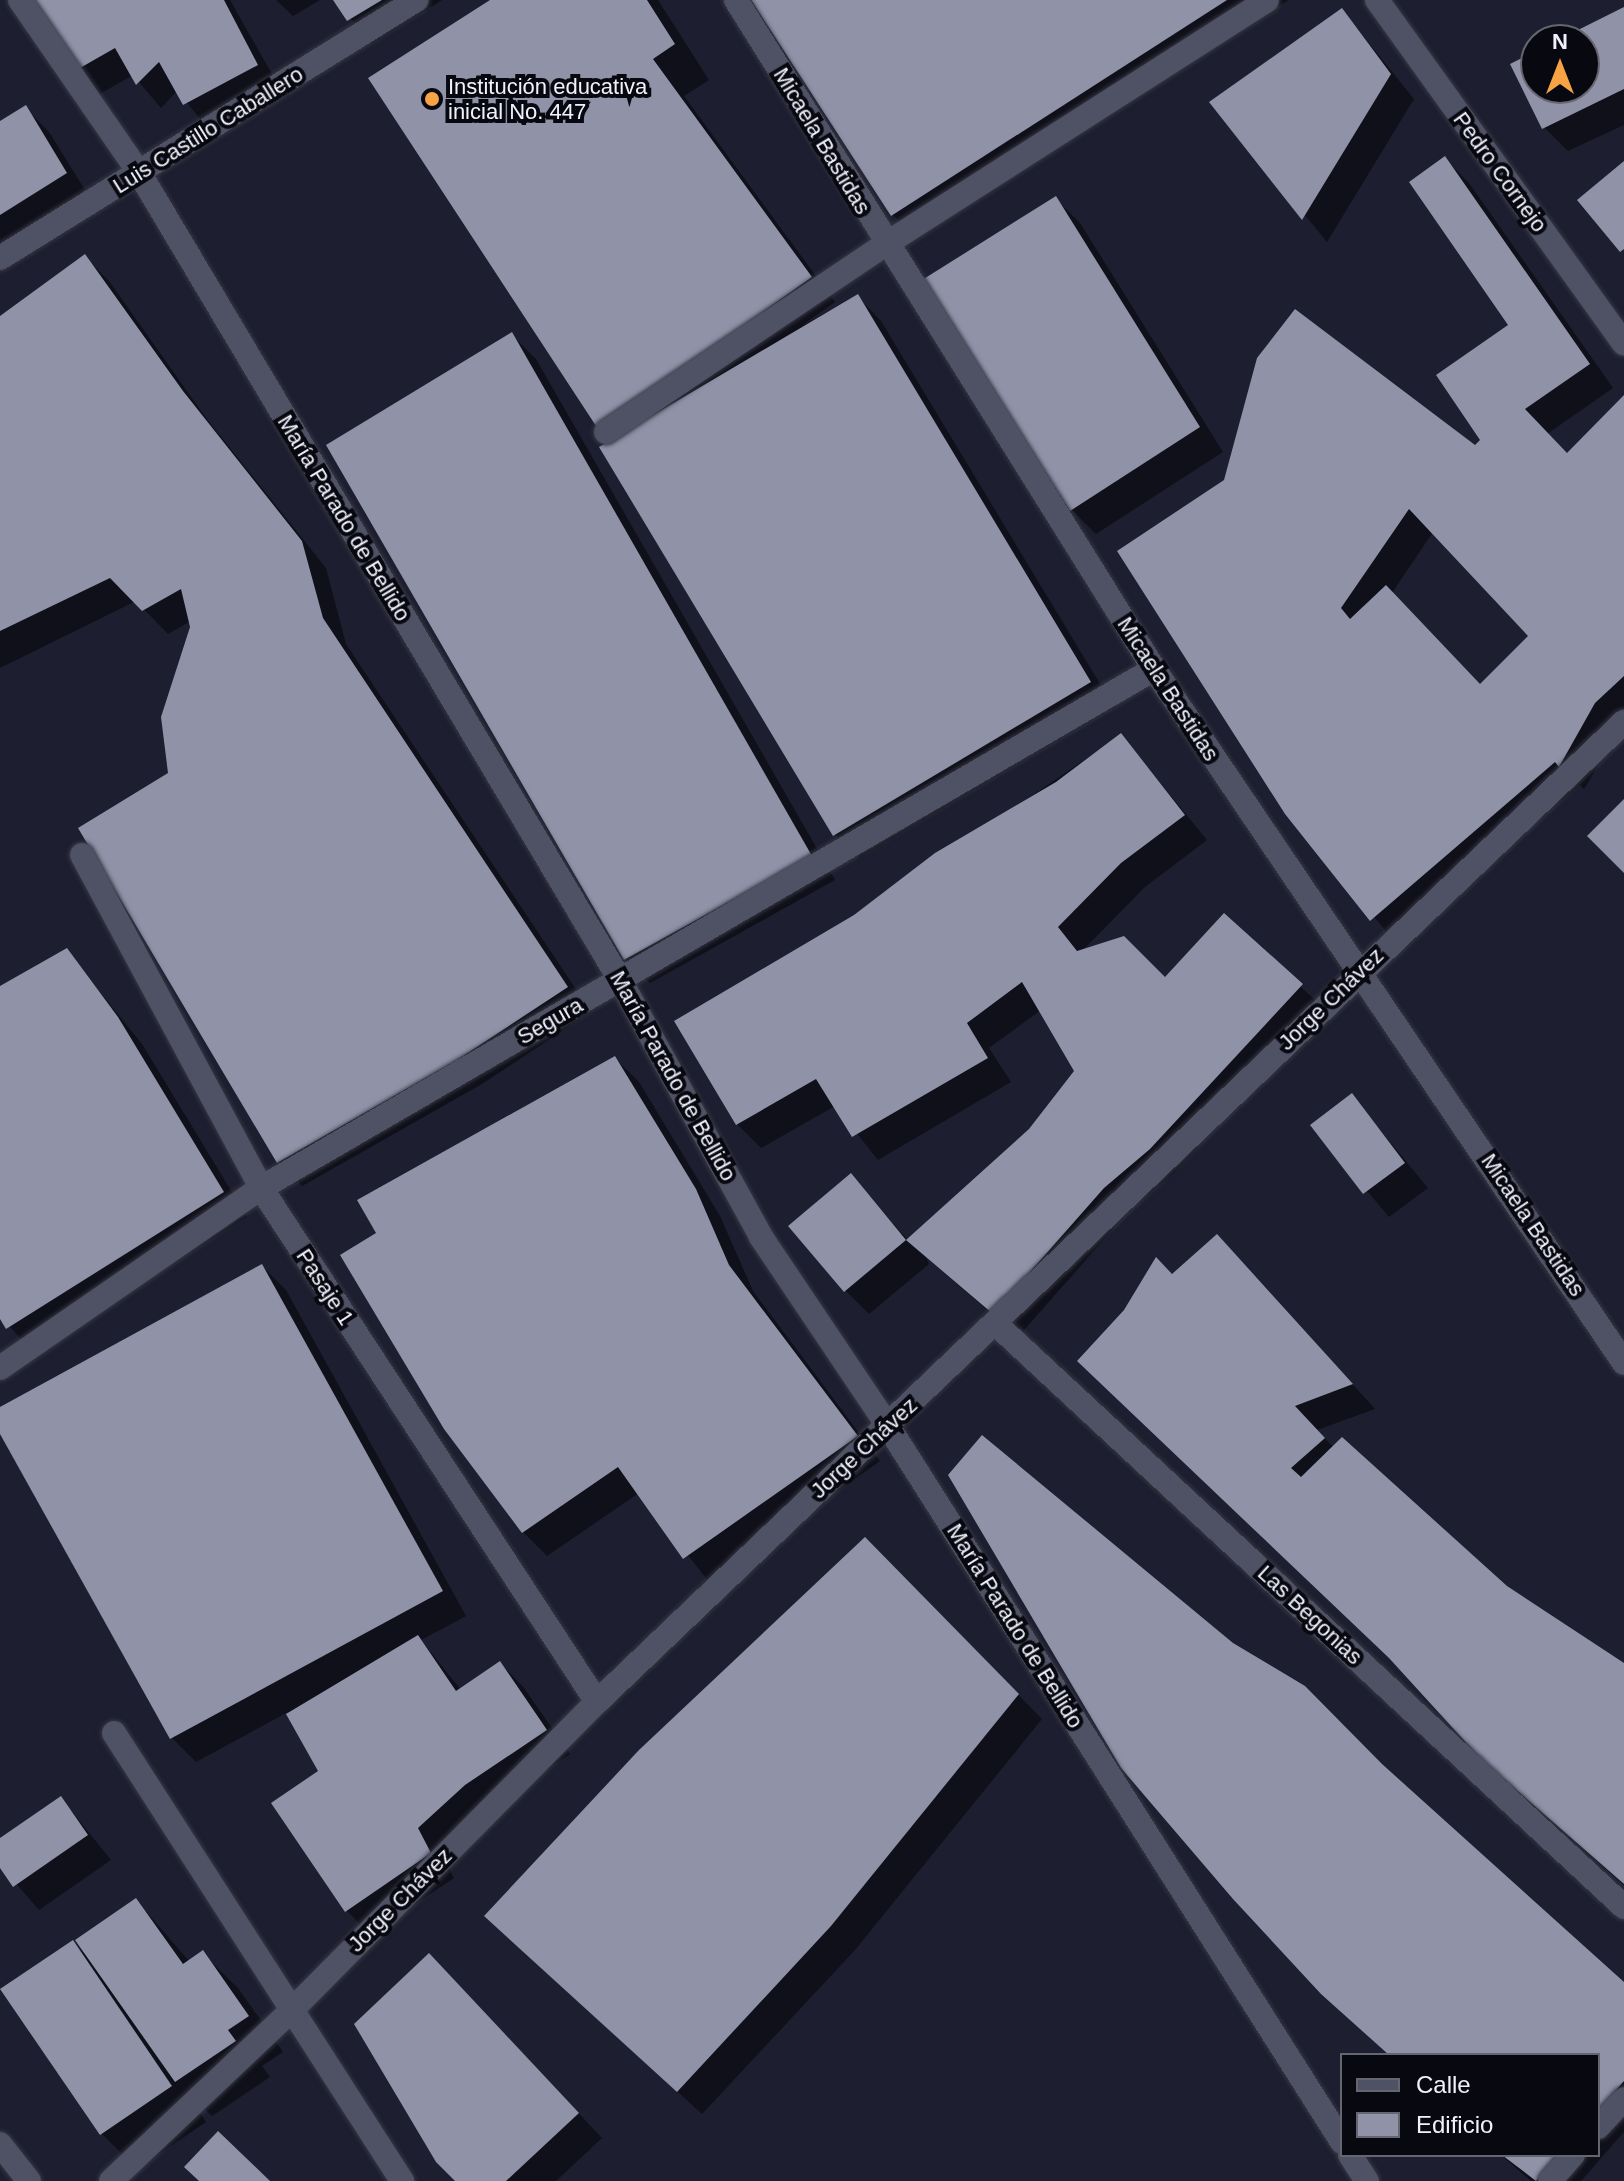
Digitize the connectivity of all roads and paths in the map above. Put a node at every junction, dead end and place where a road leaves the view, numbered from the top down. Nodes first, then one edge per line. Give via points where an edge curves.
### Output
1 (20, 0) edge
2 (416, 0) edge
3 (736, 0) edge
4 (1267, 0) edge
5 (1377, 0) edge
6 (140, 174) junction
7 (886, 244) junction
8 (0, 258) edge
9 (1624, 344) edge
10 (606, 432) dead end
11 (1154, 669) junction
12 (1624, 722) edge
13 (82, 855) dead end
14 (1357, 973) junction
15 (620, 980) junction
16 (261, 1188) junction
17 (996, 1324) junction
18 (1624, 1363) edge
19 (0, 1368) edge
20 (888, 1426) junction
21 (597, 1702) junction
22 (114, 1733) dead end
23 (1624, 1907) edge
24 (291, 2011) junction
25 (1624, 2099) edge
26 (1600, 2125) edge
27 (1340, 2139) edge
28 (0, 2144) edge
29 (1351, 2157) edge
30 (1571, 2157) edge
31 (29, 2181) edge
32 (111, 2181) edge
33 (402, 2181) edge
34 (1367, 2181) edge
35 (1550, 2181) edge

1 - 6 street, María Parado de Bellido
2 - 6 street, Luis Castillo Caballero
3 - 7 street, Micaela Bastidas
4 - 7 street
5 - 9 street, Pedro Cornejo
6 - 8 street, Luis Castillo Caballero
6 - 15 street, María Parado de Bellido
7 - 10 street
7 - 11 street, Micaela Bastidas
11 - 14 street, Micaela Bastidas
11 - 15 street, Segura
12 - 14 street, Jorge Chávez
13 - 16 street, Pasaje 1
14 - 17 street, Jorge Chávez
14 - 18 street, Micaela Bastidas via 1520,1202
15 - 16 street, Segura
15 - 20 street, María Parado de Bellido via 761,1237
16 - 19 street, Segura
16 - 21 street, Pasaje 1
17 - 20 street, Jorge Chávez
17 - 23 street, Las Begonias
20 - 21 street, Jorge Chávez
20 - 27 street, María Parado de Bellido
21 - 24 street, Jorge Chávez
22 - 24 street
24 - 32 street, Jorge Chávez
24 - 33 street
25 - 26 street
28 - 31 street
29 - 34 street
30 - 35 street

